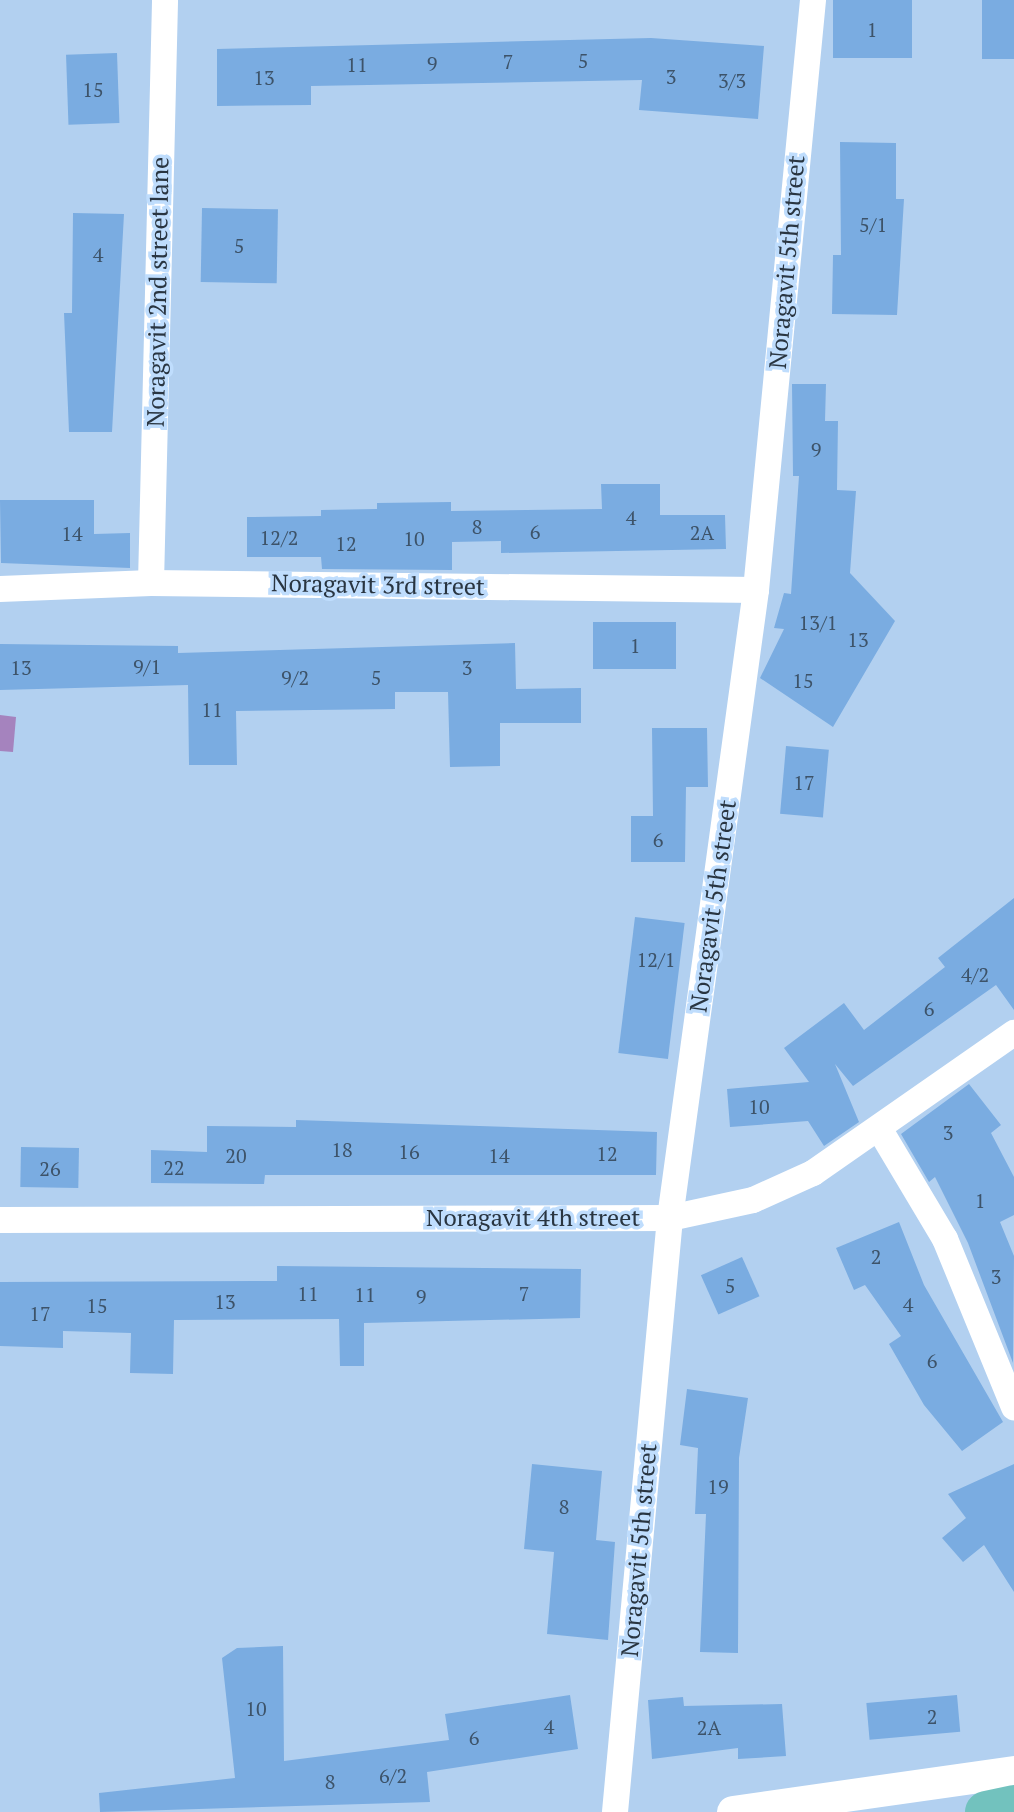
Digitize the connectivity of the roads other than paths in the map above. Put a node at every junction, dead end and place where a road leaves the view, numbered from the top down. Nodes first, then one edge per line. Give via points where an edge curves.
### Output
1 (165, 0) edge
2 (813, 0) edge
3 (151, 583) junction
4 (0, 589) edge
5 (756, 590) junction
6 (1014, 1033) edge
7 (880, 1130) junction
8 (670, 1218) junction
9 (0, 1220) edge
10 (1014, 1407) edge
11 (1014, 1772) edge
12 (1014, 1806) edge
13 (615, 1812) edge
14 (733, 1812) edge
15 (986, 1812) edge

1 - 3 street, Noragavit 2nd street lane
2 - 5 street, Noragavit 5th street
3 - 4 street, Noragavit 3rd street
3 - 5 street, Noragavit 3rd street
5 - 8 street, Noragavit 5th street
6 - 7 street, Noragavit 4th street
7 - 8 street, Noragavit 4th street via 753,1200
7 - 10 street via 945,1239
8 - 9 street, Noragavit 4th street
8 - 13 street, Noragavit 5th street
11 - 14 street
12 - 15 highway

